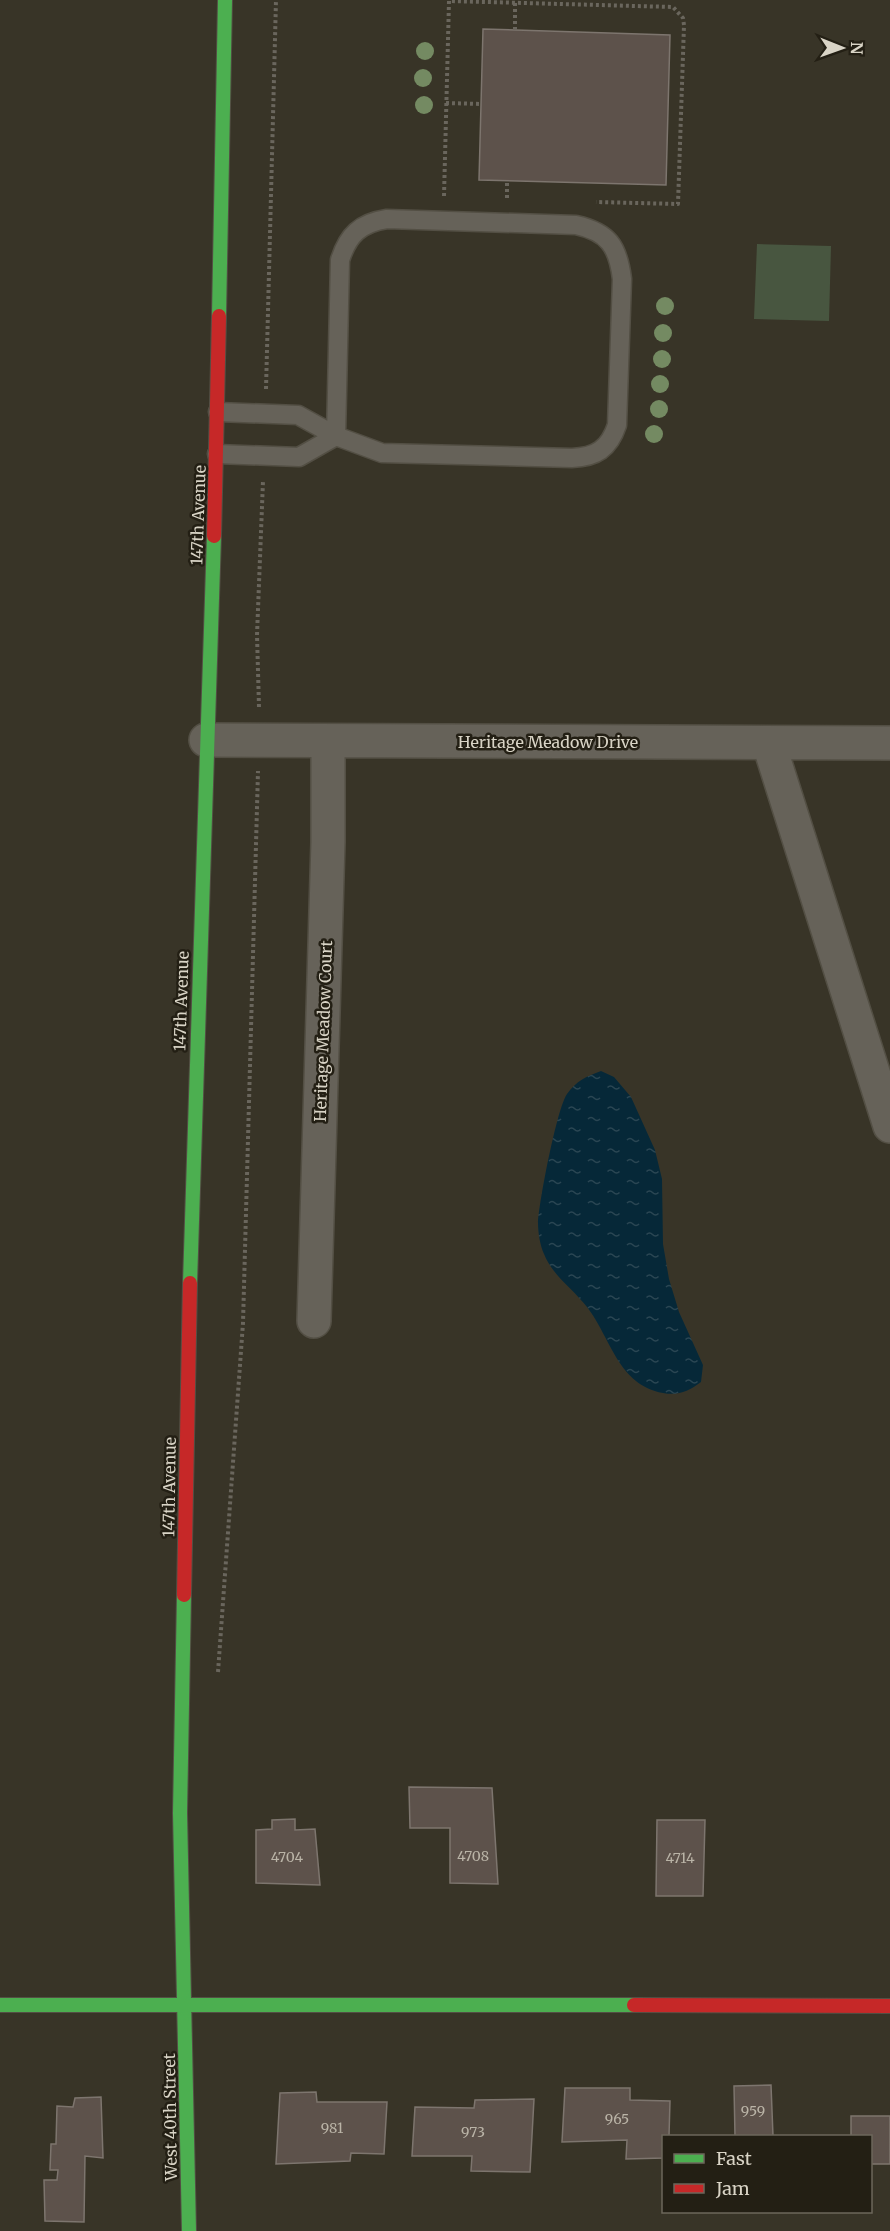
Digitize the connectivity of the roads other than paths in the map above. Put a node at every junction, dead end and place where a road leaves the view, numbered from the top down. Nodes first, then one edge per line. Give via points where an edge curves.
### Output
1 (225, 0) edge
2 (218, 412) junction
3 (336, 436) junction
4 (217, 454) junction
5 (206, 740) junction
6 (328, 741) junction
7 (890, 743) edge
8 (769, 744) junction
9 (890, 1126) edge
10 (314, 1321) dead end
11 (184, 2003) junction
12 (0, 2005) edge
13 (890, 2007) edge
14 (189, 2231) edge

1 - 2 street, 147th Avenue
2 - 3 lane via 298,415
2 - 4 street, 147th Avenue
3 - 3 lane via 382,453 588,458 602,451 617,425 621,301 619,257 609,240 594,229 576,225 387,219 371,221 356,230 346,242 340,260
3 - 4 lane via 299,457
4 - 5 street, 147th Avenue
5 - 6 street, Heritage Meadow Drive
5 - 11 street, 147th Avenue via 192,1160 180,1814
6 - 8 street, Heritage Meadow Drive
6 - 10 street, Heritage Meadow Court
7 - 8 street, Heritage Meadow Drive
8 - 9 street
11 - 12 street
11 - 13 street
11 - 14 street, West 40th Street

